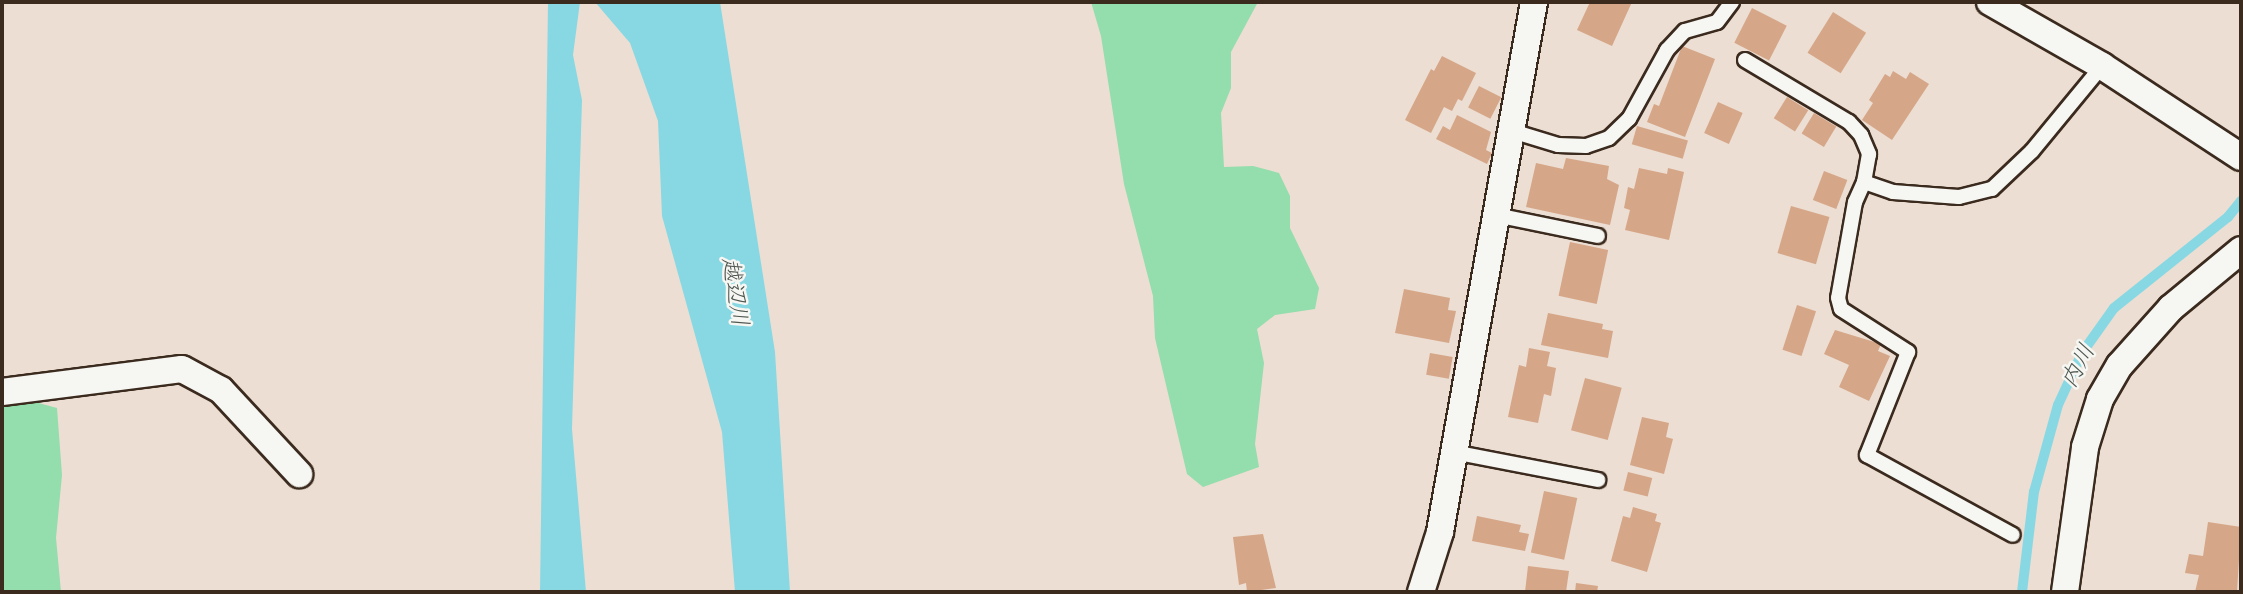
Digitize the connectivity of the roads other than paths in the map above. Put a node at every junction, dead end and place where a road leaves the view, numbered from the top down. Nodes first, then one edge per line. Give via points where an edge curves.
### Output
1 (1534, 2) edge
2 (1732, 2) edge
3 (1990, 2) edge
4 (1745, 60) dead end
5 (2102, 66) junction
6 (1512, 131) junction
7 (2241, 157) edge
8 (1864, 182) junction
9 (1496, 215) junction
10 (1598, 236) dead end
11 (2241, 250) edge
12 (2, 392) edge
13 (1453, 452) junction
14 (299, 474) dead end
15 (1598, 480) dead end
16 (2013, 535) dead end
17 (1421, 592) edge
18 (2065, 592) edge

1 - 6 street
2 - 6 lane via 1717,22 1685,31 1667,50 1629,119 1609,138 1586,146 1558,145
3 - 5 street
4 - 8 lane via 1849,122 1869,154
5 - 7 street
5 - 8 lane via 2032,152 1992,189 1959,197 1932,196
6 - 9 street
8 - 16 lane via 1855,202 1838,298 1841,309 1909,352 1867,455
9 - 10 lane
9 - 13 street
11 - 18 street via 2171,308 2120,365 2100,400 2085,447
12 - 14 street via 182,369 221,390
13 - 15 lane
13 - 17 street via 1440,531

